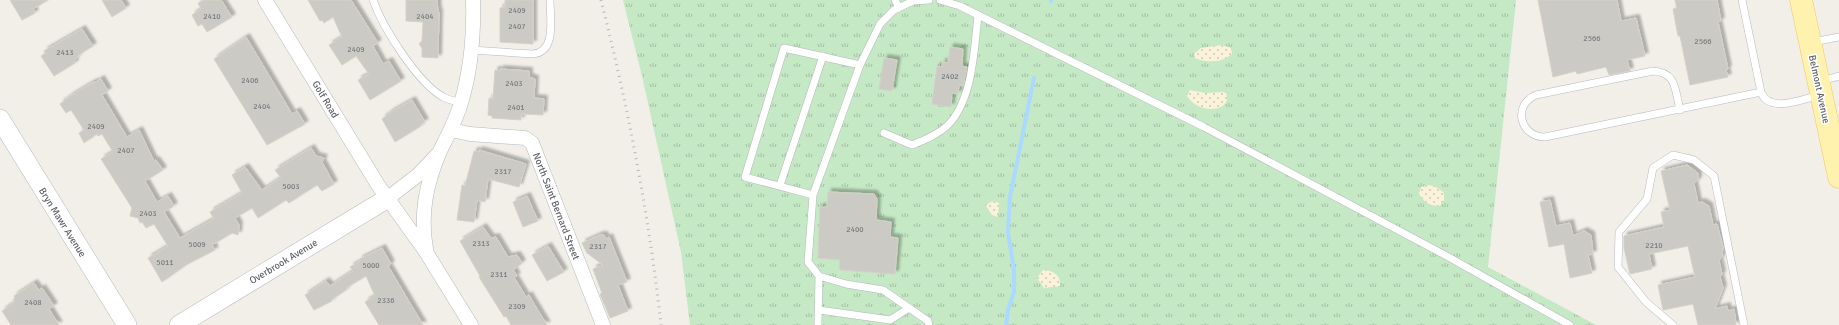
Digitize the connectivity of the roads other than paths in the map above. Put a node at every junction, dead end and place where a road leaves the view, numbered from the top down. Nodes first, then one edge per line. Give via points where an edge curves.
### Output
1 (266, 0) edge
2 (373, 0) edge
3 (473, 0) edge
4 (550, 0) edge
5 (895, 0) edge
6 (929, 0) edge
7 (940, 0) edge
8 (1742, 0) edge
9 (1801, 0) edge
10 (899, 8) junction
11 (978, 16) junction
12 (1839, 37) edge
13 (1811, 43) junction
14 (471, 50) junction
15 (822, 56) junction
16 (860, 65) junction
17 (1826, 84) edge
18 (1761, 92) junction
19 (461, 103) junction
20 (1680, 110) junction
21 (0, 119) edge
22 (451, 130) junction
23 (884, 133) dead end
24 (440, 151) junction
25 (1839, 177) edge
26 (780, 185) junction
27 (813, 195) junction
28 (388, 198) junction
29 (426, 252) junction
30 (819, 276) junction
31 (909, 308) junction
32 (819, 310) junction
33 (127, 325) edge
34 (179, 325) edge
35 (471, 325) edge
36 (603, 325) edge
37 (818, 325) edge
38 (929, 325) edge
39 (1570, 325) edge
40 (1673, 325) edge
41 (1744, 325) edge

1 - 28 street, Golf Road
2 - 19 lane via 384,25 412,68 443,97
3 - 14 street
4 - 14 lane via 550,40 541,53
5 - 10 lane
6 - 10 lane via 913,1
7 - 11 lane via 960,6
8 - 18 lane
9 - 13 main road, Belmont Avenue
10 - 16 lane via 880,24
11 - 23 lane via 971,69 964,100 956,115 937,133 912,144
11 - 39 lane via 1204,127 1443,254
12 - 13 lane
13 - 17 main road, Belmont Avenue
14 - 19 street
15 - 16 lane
15 - 26 lane
15 - 26 lane via 784,48 745,177
16 - 27 lane
17 - 18 lane via 1781,104 1767,102
17 - 25 main road, Belmont Avenue
18 - 20 lane
19 - 22 street
20 - 20 lane via 1545,137 1531,135 1526,130 1522,118 1526,101 1536,95 1653,71 1666,73 1671,77
21 - 33 street, Bryn Mawr Avenue
22 - 24 street
22 - 36 street, North Saint Bernard Street via 525,138 532,142
24 - 28 street via 418,175
24 - 29 street via 423,211
26 - 27 lane
27 - 30 lane via 808,262
28 - 29 street, Golf Road
28 - 34 street, Overbrook Avenue
29 - 35 street, Golf Road
30 - 31 lane via 846,284 883,290
30 - 32 lane
31 - 32 lane via 890,320
31 - 38 lane via 928,321
32 - 37 lane
40 - 41 lane via 1646,302 1618,267 1620,232 1647,198 1653,168 1673,155 1694,160 1714,176

